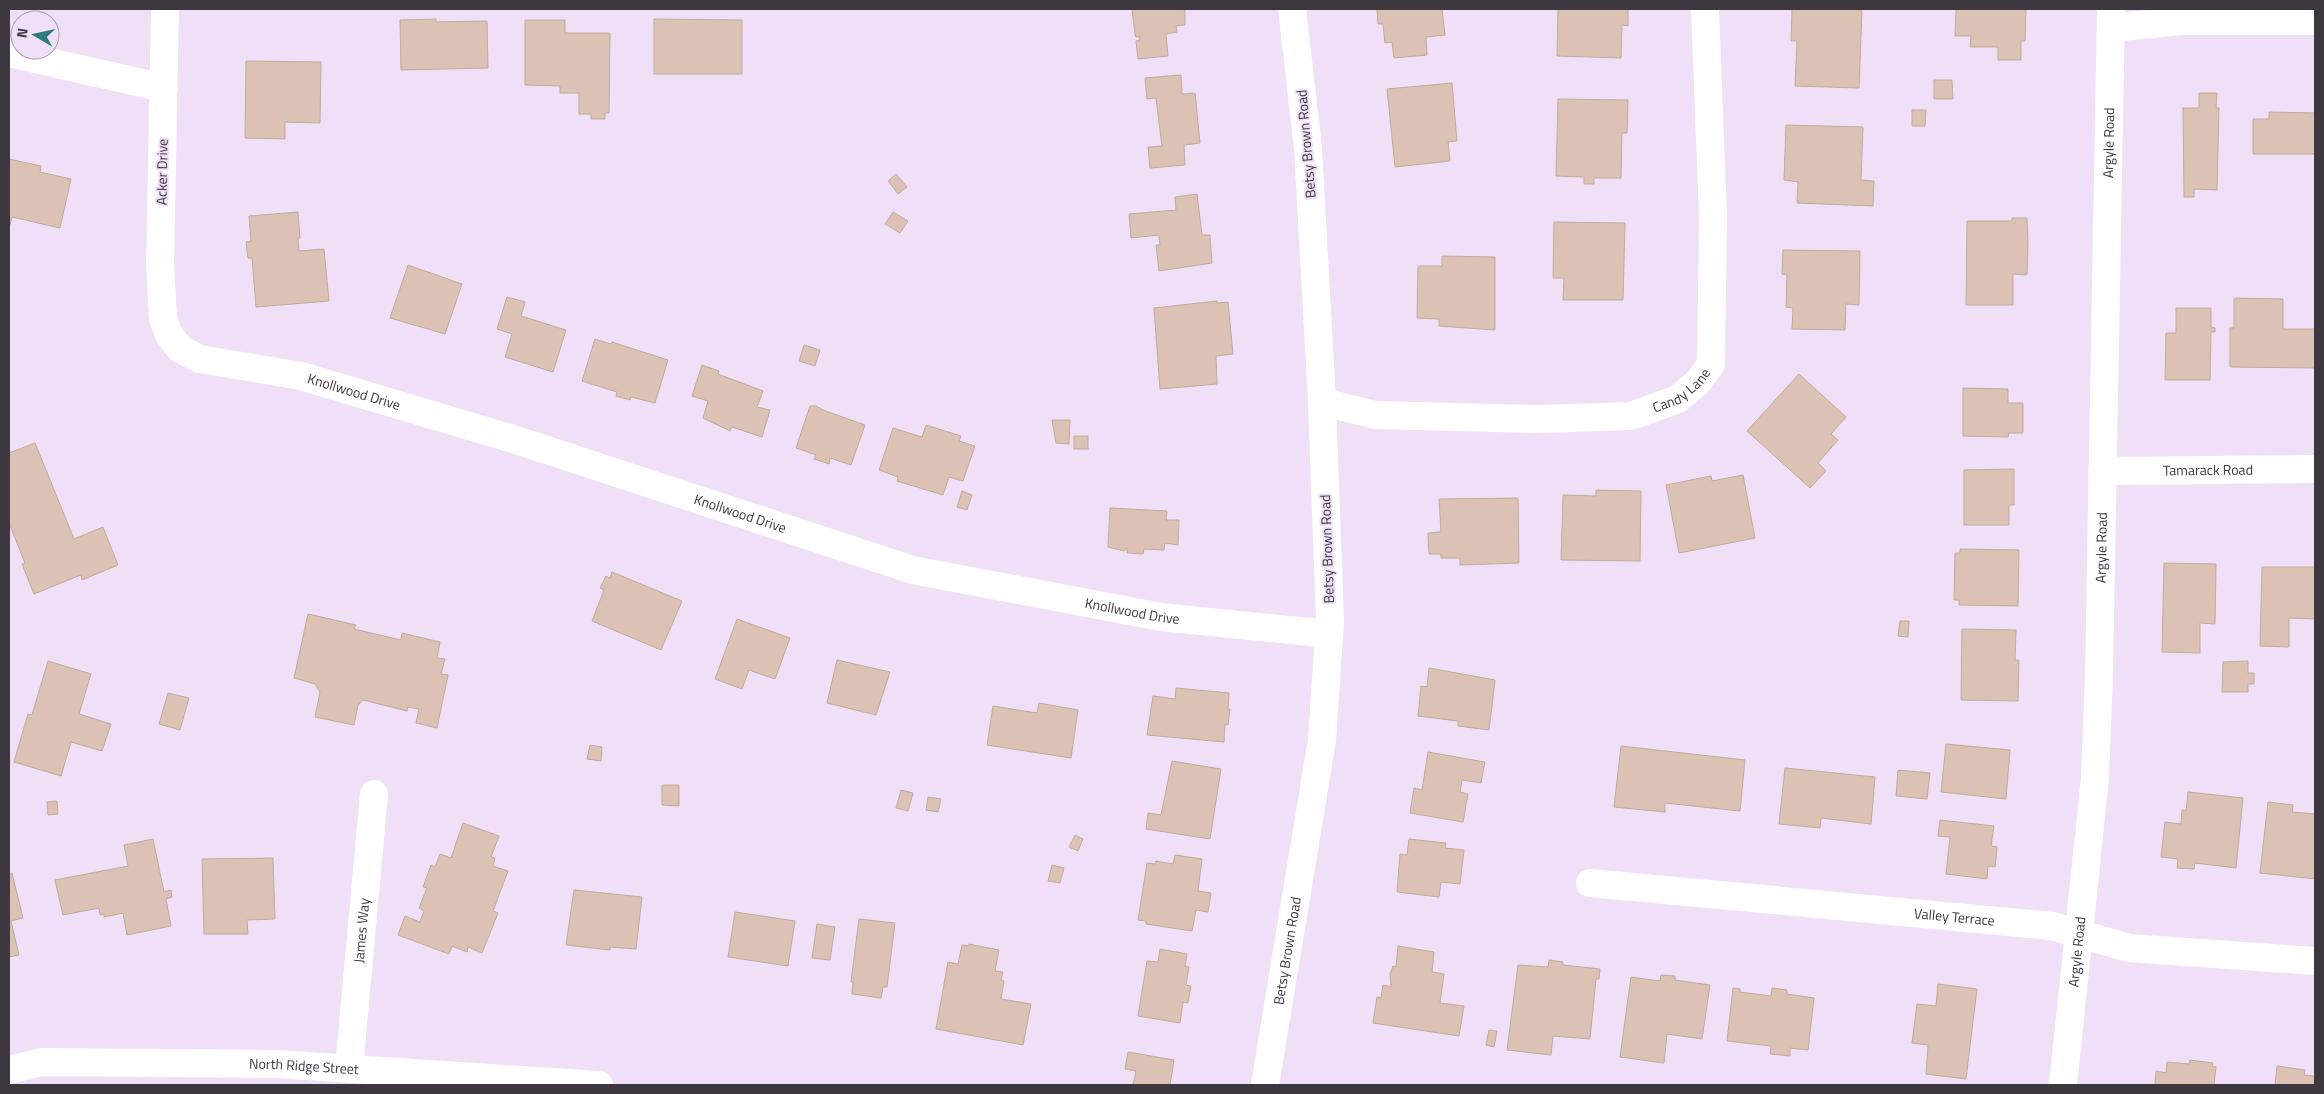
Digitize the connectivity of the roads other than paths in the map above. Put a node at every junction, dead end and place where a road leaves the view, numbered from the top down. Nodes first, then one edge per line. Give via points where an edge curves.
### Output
1 (165, 9) edge
2 (1292, 9) edge
3 (1705, 9) edge
4 (2111, 18) edge
5 (2315, 21) edge
6 (9, 53) edge
7 (164, 88) junction
8 (168, 333) joint
9 (1322, 402) junction
10 (2315, 469) edge
11 (2102, 470) junction
12 (1329, 634) junction
13 (374, 794) dead end
14 (1590, 883) dead end
15 (2079, 933) junction
16 (2315, 961) edge
17 (349, 1068) junction
18 (9, 1070) edge
19 (599, 1085) edge
20 (1265, 1085) edge
21 (2063, 1085) edge

1 - 7 street, Acker Drive
2 - 9 street, Betsy Brown Road via 1308,148
3 - 9 street, Candy Lane via 1714,217 1711,364 1699,381 1678,399 1631,416 1538,419 1376,415
4 - 5 street
4 - 11 street, Argyle Road
6 - 7 street
7 - 8 street, Acker Drive via 160,265 163,318
8 - 12 street, Knollwood Drive via 180,349 200,359 301,376 510,438 913,570 1161,616
9 - 12 street, Betsy Brown Road
10 - 11 street, Tamarack Road
11 - 15 street, Argyle Road via 2095,778
12 - 20 street, Betsy Brown Road via 1322,740
13 - 17 street, James Way
14 - 15 street, Valley Terrace via 2042,925
15 - 16 street, Valley Terrace via 2129,948
15 - 21 street, Argyle Road
17 - 18 street, North Ridge Street via 276,1064 42,1062
17 - 19 street, North Ridge Street

